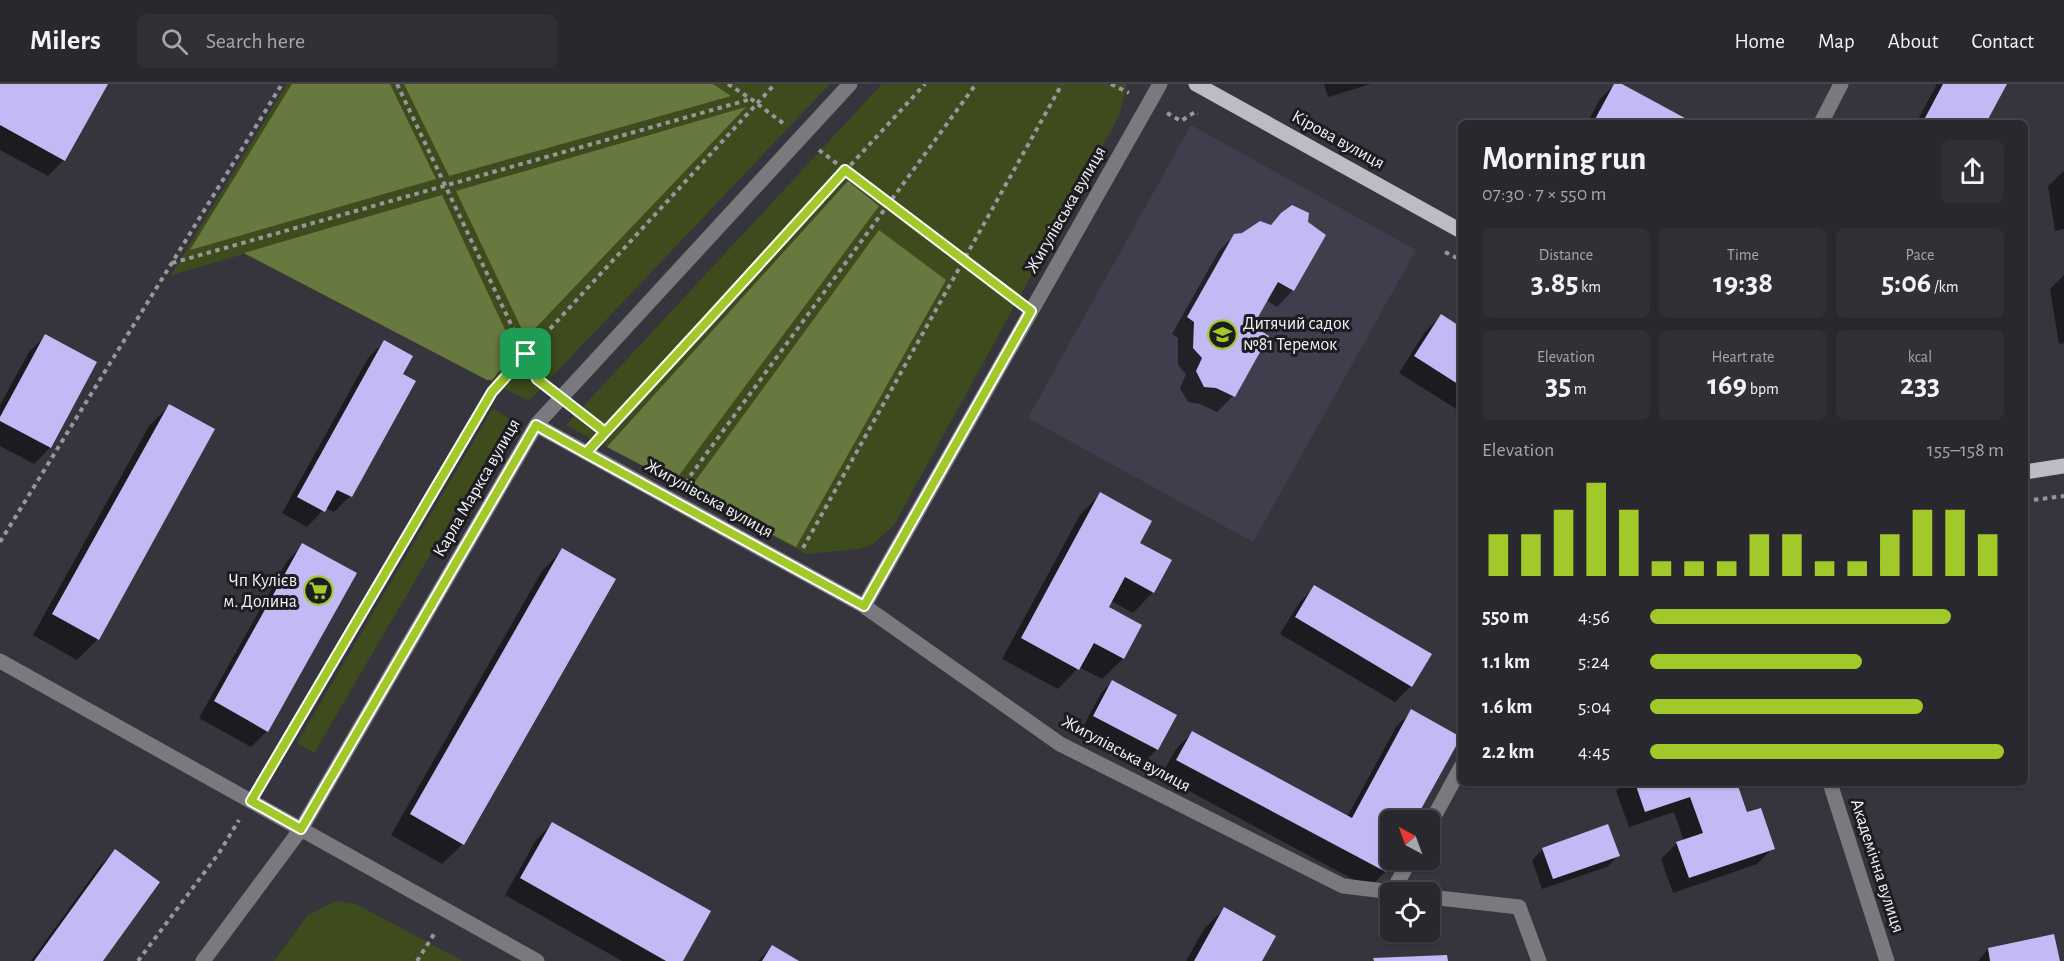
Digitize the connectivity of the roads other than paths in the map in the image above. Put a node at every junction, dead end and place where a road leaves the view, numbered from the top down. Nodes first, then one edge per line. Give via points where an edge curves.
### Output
1 (850, 84) edge
2 (1160, 84) edge
3 (1196, 84) edge
4 (1841, 84) edge
5 (1823, 120) edge
6 (1458, 229) edge
7 (536, 425) junction
8 (2064, 466) edge
9 (2028, 472) edge
10 (864, 606) junction
11 (0, 661) edge
12 (1458, 773) edge
13 (1831, 786) edge
14 (1438, 810) edge
15 (301, 829) junction
16 (1380, 890) edge
17 (1440, 898) edge
18 (203, 961) edge
19 (537, 961) edge
20 (1539, 961) edge
21 (1887, 961) edge

1 - 7 street, Карла Маркса вулиця
2 - 10 street, Жигулівська вулиця
3 - 6 main road, Кірова вулиця
4 - 5 street
7 - 10 street, Жигулівська вулиця
7 - 15 street, Карла Маркса вулиця
8 - 9 main road
10 - 16 street, Жигулівська вулиця via 1060,744 1343,886
11 - 15 street
12 - 14 street
13 - 21 street, Академічна вулиця
15 - 18 street, Карла Маркса вулиця
15 - 19 street
17 - 20 street via 1519,907

